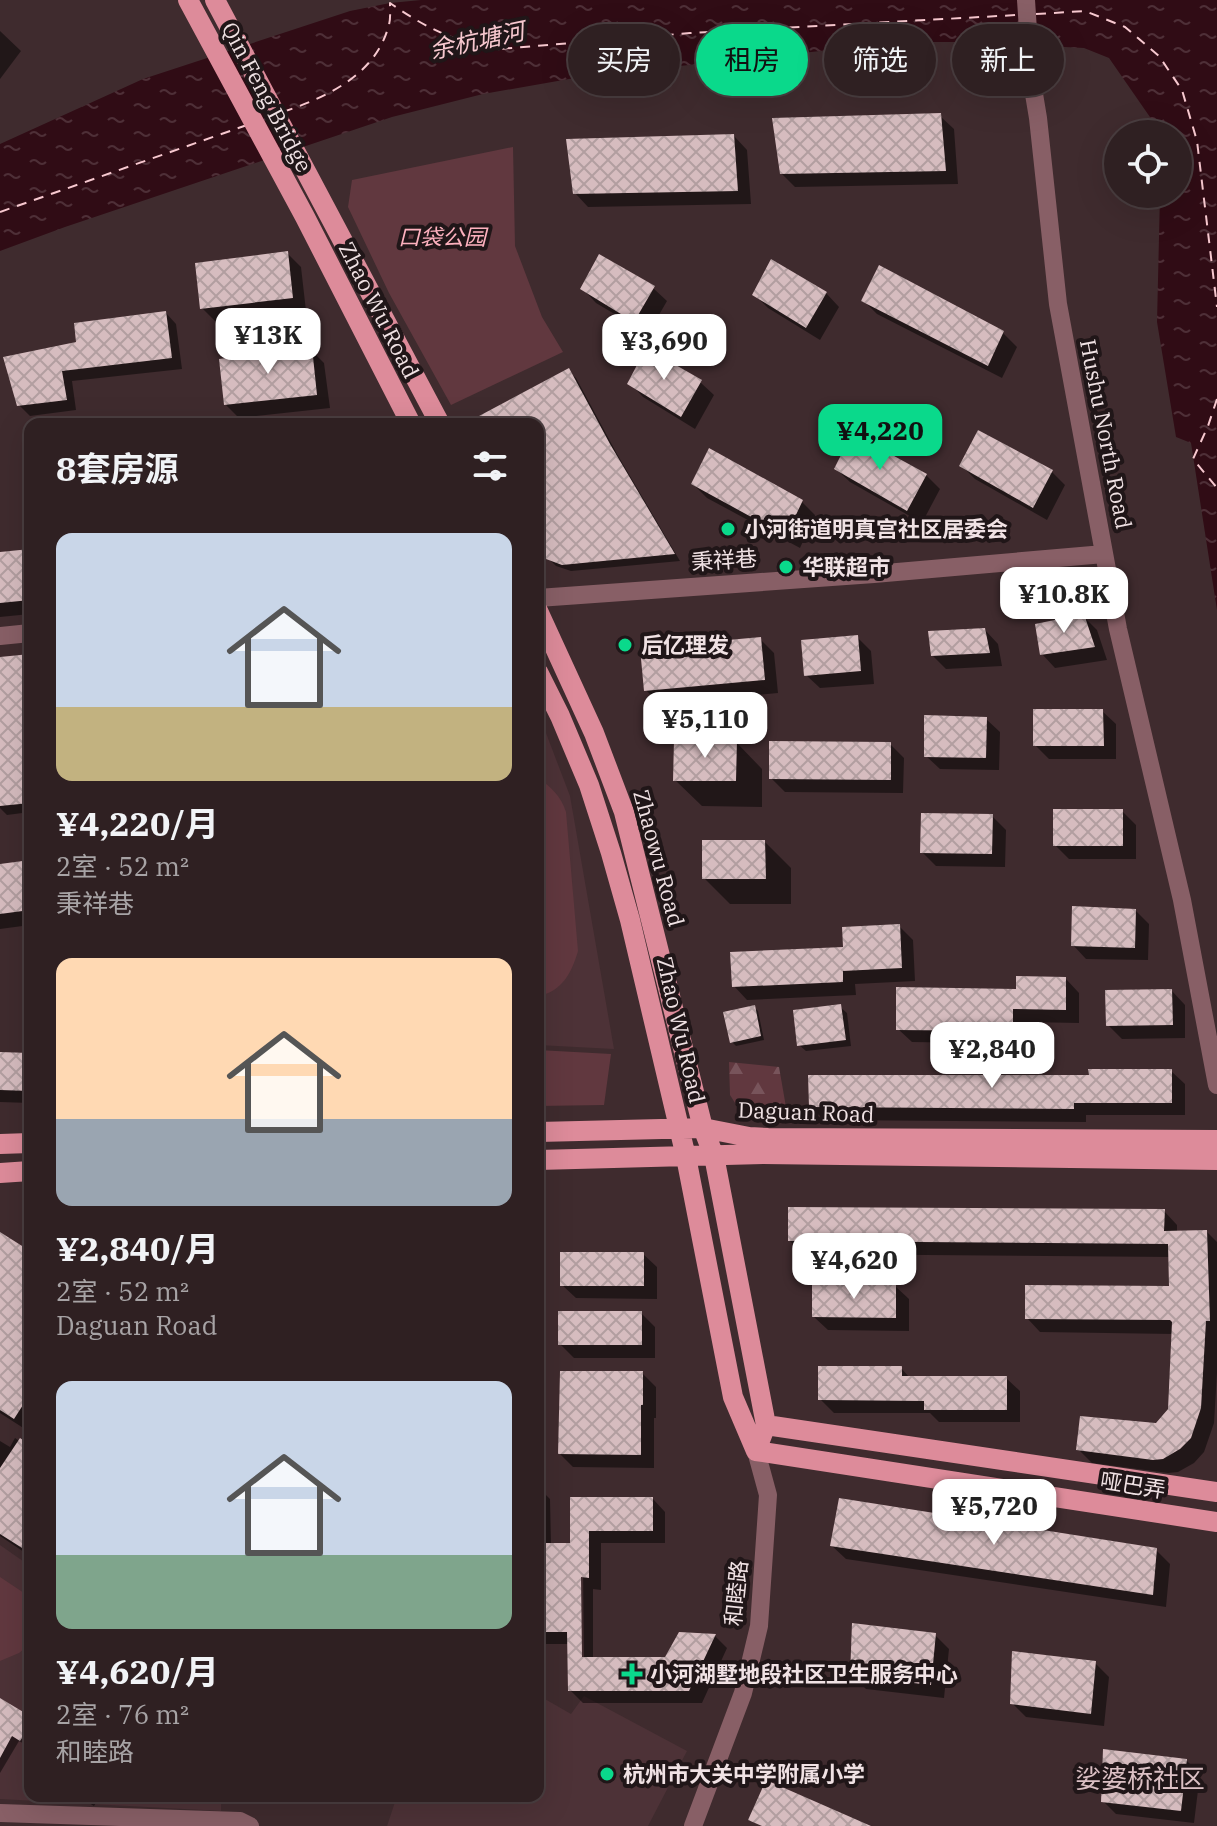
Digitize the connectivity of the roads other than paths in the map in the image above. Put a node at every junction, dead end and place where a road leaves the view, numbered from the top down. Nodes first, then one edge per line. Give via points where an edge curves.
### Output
1 (188, 0) edge
2 (215, 0) edge
3 (1026, 0) edge
4 (305, 217) joint
5 (408, 418) edge
6 (437, 418) edge
7 (1104, 554) junction
8 (544, 598) edge
9 (544, 624) edge
10 (24, 634) edge
11 (0, 636) edge
12 (544, 684) edge
13 (1217, 1085) edge
14 (679, 1128) junction
15 (703, 1128) junction
16 (544, 1132) edge
17 (1217, 1140) edge
18 (24, 1143) edge
19 (0, 1144) edge
20 (792, 1146) junction
21 (714, 1156) junction
22 (686, 1157) junction
23 (544, 1160) edge
24 (1217, 1160) edge
25 (24, 1171) edge
26 (0, 1173) edge
27 (766, 1425) junction
28 (756, 1451) junction
29 (1217, 1492) edge
30 (1217, 1522) edge
31 (0, 1813) edge
32 (697, 1824) edge
33 (250, 1826) edge

1 - 4 main road, Qin Feng Bridge
2 - 6 main road, Qin Feng Bridge
3 - 7 street, Hushu North Road via 1058,304
4 - 5 main road, Zhao Wu Road
7 - 8 street, 秉祥巷
7 - 13 street, Hushu North Road via 1182,900
9 - 15 main road, Zhaowu Road via 624,812
10 - 11 street
12 - 14 main road, Zhao Wu Road via 589,785 611,853
14 - 15 main road, Daguan Road
14 - 16 main road, Daguan Road
14 - 22 main road, 和睦路
15 - 20 main road, Daguan Road
15 - 21 main road, Zhaowu Road
17 - 20 main road, Daguan Road
18 - 19 main road
20 - 21 main road, Daguan Road via 763,1154
20 - 24 main road, Daguan Road
21 - 22 main road, Daguan Road
21 - 27 main road
22 - 23 main road, Daguan Road
22 - 28 main road, 和睦路 via 733,1397
25 - 26 main road
27 - 28 main road
27 - 29 main road, 哑巴弄
28 - 30 main road, 哑巴弄
28 - 32 street, 和睦路 via 768,1495 759,1626 743,1693
31 - 33 street via 240,1821

